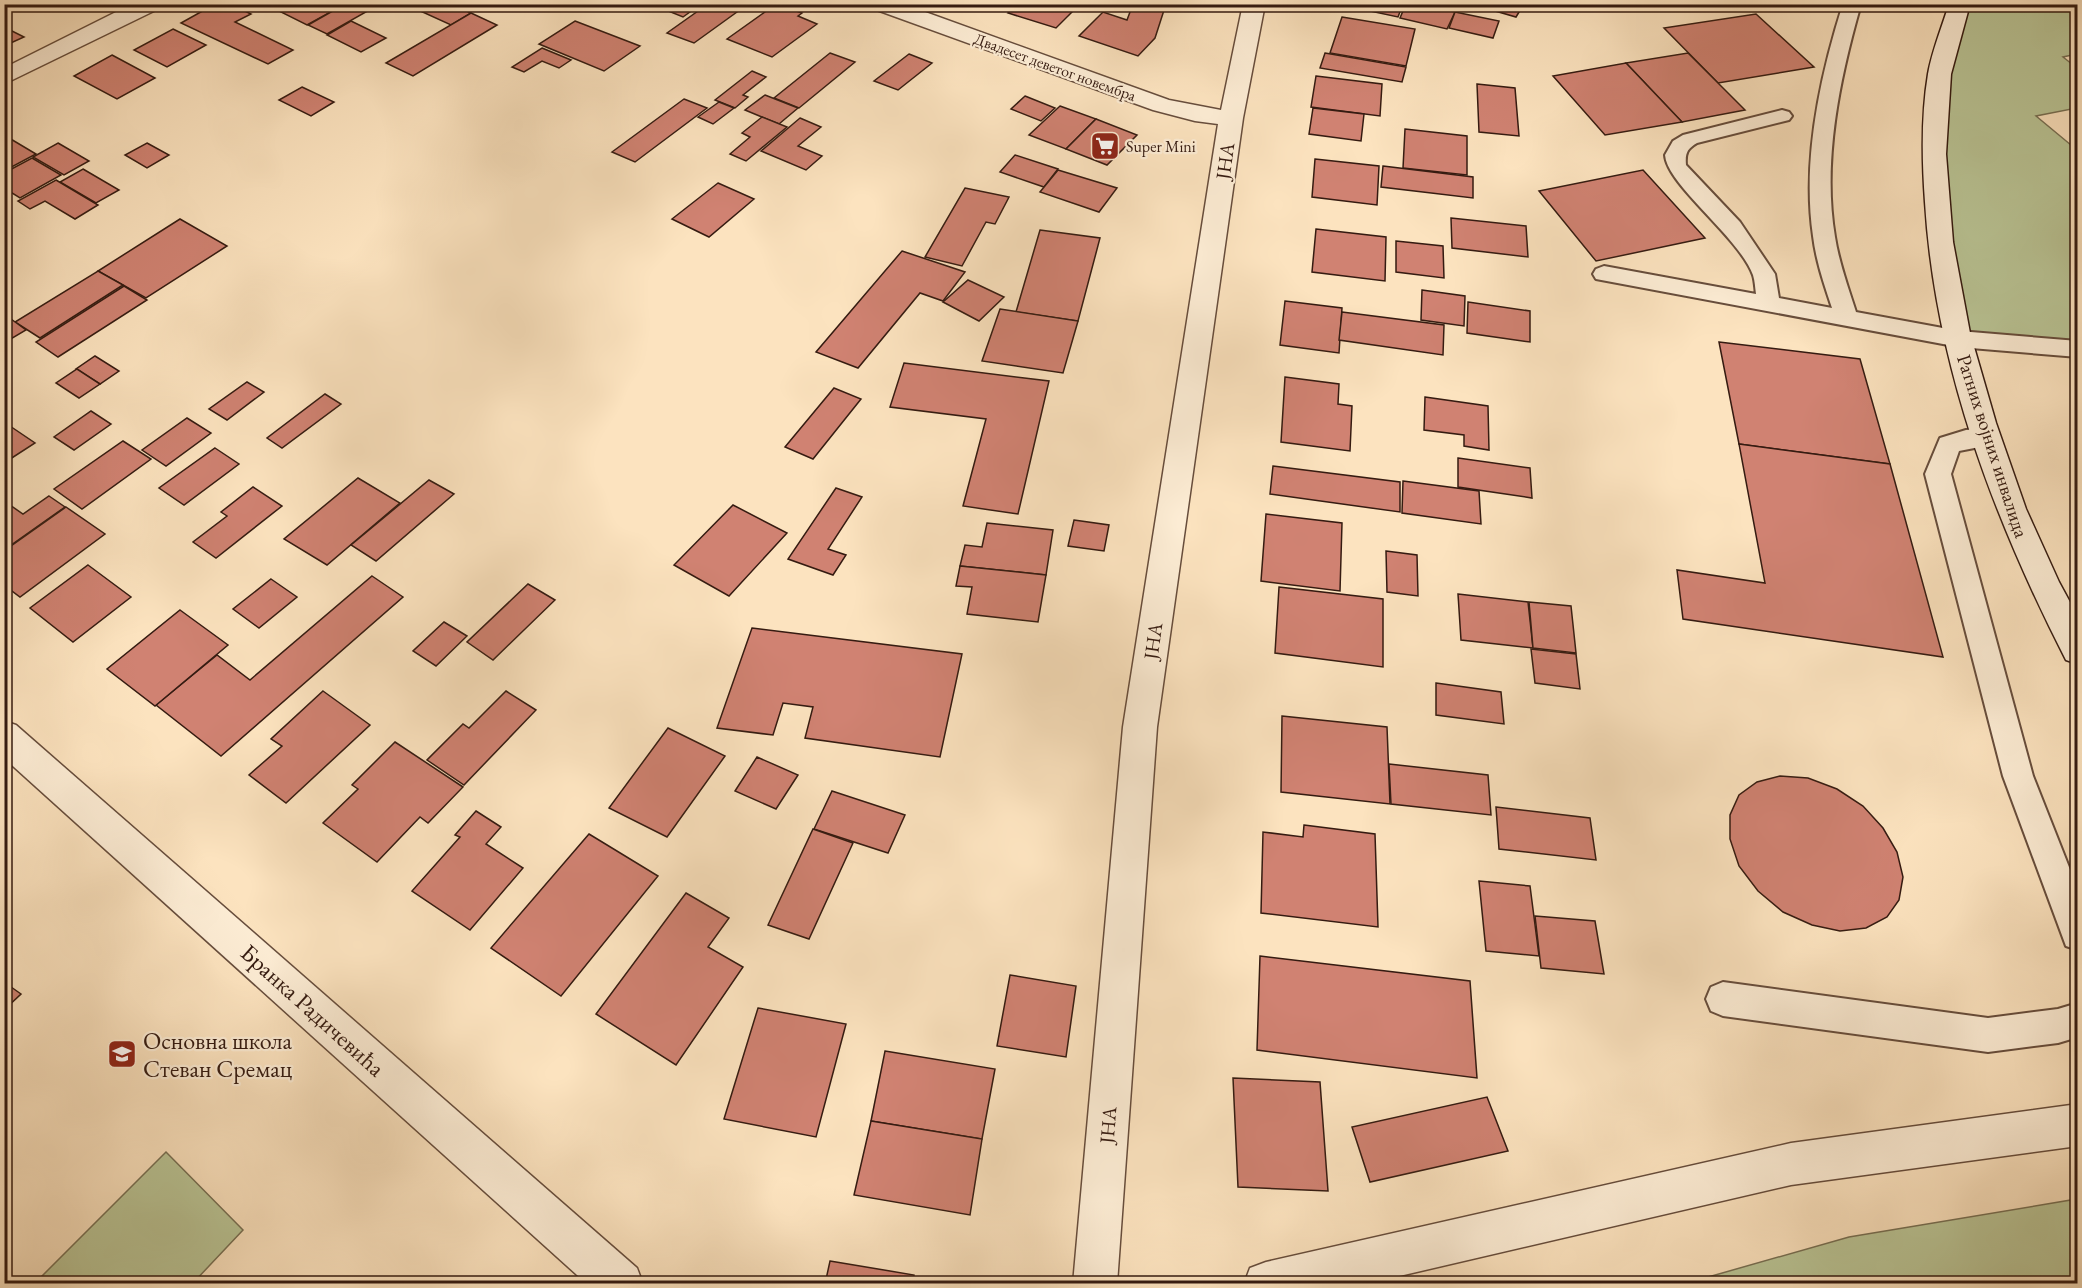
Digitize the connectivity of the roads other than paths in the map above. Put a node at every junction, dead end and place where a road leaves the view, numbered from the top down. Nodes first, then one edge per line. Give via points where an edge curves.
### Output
1 (150, 4) edge
2 (882, 4) edge
3 (1254, 4) edge
4 (1852, 4) edge
5 (1960, 4) edge
6 (4, 77) edge
7 (1782, 116) dead end
8 (1231, 118) junction
9 (1604, 274) dead end
10 (1769, 306) junction
11 (1847, 320) junction
12 (1959, 339) junction
13 (2078, 349) edge
14 (1986, 437) junction
15 (2078, 650) edge
16 (4, 736) edge
17 (2078, 934) edge
18 (1723, 999) dead end
19 (2078, 1020) edge
20 (2078, 1125) edge
21 (621, 1284) edge
22 (1095, 1284) edge
23 (1266, 1284) edge

1 - 6 street
2 - 8 street, Двадесет деветог новембра via 1161,105
3 - 8 street, ЈНА
4 - 11 lane via 1828,119 1822,192 1827,255
5 - 12 street, Ратних војних инвалида via 1948,32 1933,128 1937,223
7 - 10 lane via 1690,139 1680,145 1675,155 1676,166 1732,227 1764,274
8 - 22 street, ЈНА via 1140,727
9 - 10 lane
10 - 11 lane
11 - 12 lane
12 - 13 lane, Ратних војних инвалида
12 - 14 street, Ратних војних инвалида
14 - 15 street, Ратних војних инвалида via 2029,554
14 - 17 lane via 1949,445 1938,474 2018,776
16 - 21 street, Бранка Радичевића
18 - 19 lane via 1988,1035
20 - 23 street via 1791,1164

